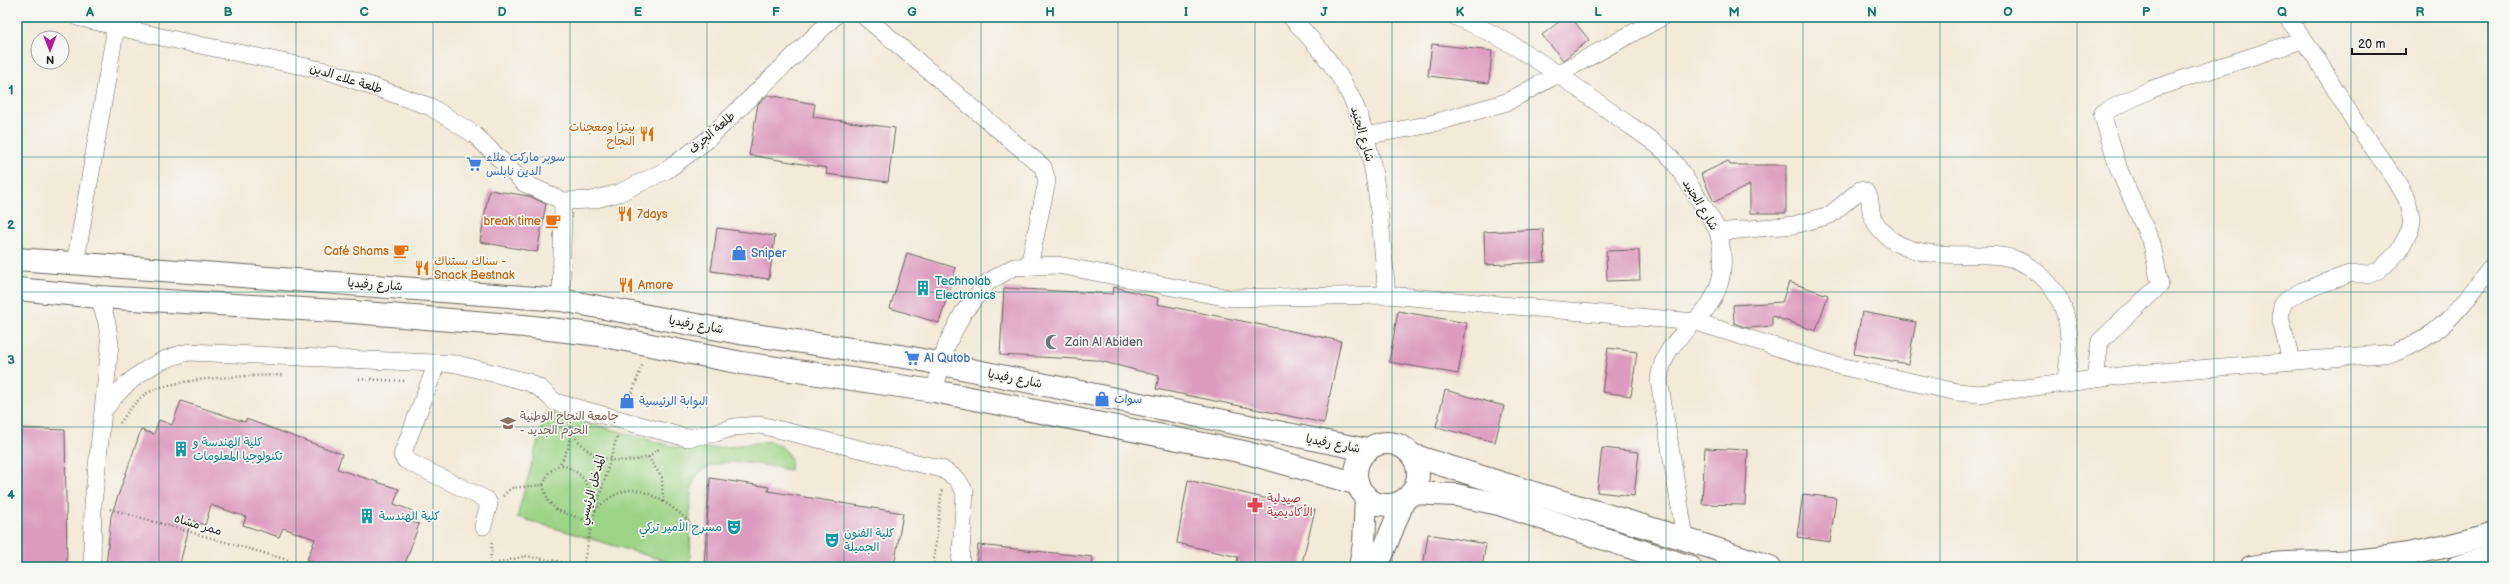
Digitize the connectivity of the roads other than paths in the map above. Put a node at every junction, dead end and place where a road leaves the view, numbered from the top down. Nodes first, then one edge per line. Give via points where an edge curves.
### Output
1 (77, 17) edge
2 (834, 17) edge
3 (865, 17) edge
4 (1291, 17) edge
5 (1456, 17) edge
6 (1662, 17) edge
7 (2287, 17) edge
8 (116, 26) junction
9 (2304, 40) junction
10 (1558, 75) junction
11 (1364, 136) junction
12 (563, 201) junction
13 (1718, 232) junction
14 (17, 259) edge
15 (75, 265) junction
16 (1029, 266) junction
17 (2493, 266) edge
18 (17, 289) edge
19 (1387, 295) junction
20 (98, 297) junction
21 (561, 300) junction
22 (1696, 322) junction
23 (2291, 361) junction
24 (438, 363) junction
25 (940, 364) junction
26 (2094, 379) junction
27 (2065, 383) junction
28 (934, 391) junction
29 (104, 410) junction
30 (1367, 450) junction
31 (1412, 455) junction
32 (1362, 490) junction
33 (1407, 497) junction
34 (488, 532) road end
35 (2493, 534) edge
36 (1685, 538) junction
37 (2493, 556) edge
38 (2279, 564) edge
39 (92, 567) edge
40 (960, 567) edge
41 (1360, 567) edge
42 (1377, 567) edge
43 (1690, 567) edge
44 (1770, 567) edge
45 (2251, 567) edge
46 (2457, 567) edge

1 - 8 street, طلعة علاء الدين
2 - 12 street, طلعة الجرف via 706,141 667,170 619,193 592,200
3 - 16 street via 1043,167 1047,181
4 - 11 street, شارع الجنيد via 1324,53 1352,98
5 - 10 street, شارع الجنيد via 1475,25
6 - 10 street
7 - 9 street
8 - 12 street, طلعة علاء الدين via 331,72 431,107 475,135 524,183
8 - 15 street
9 - 23 street via 2348,111 2394,177 2407,200 2412,222 2399,251 2379,271 2349,274 2302,291 2286,300 2280,317
9 - 26 street via 2152,89 2102,113 2119,170 2152,244 2160,285 2100,341
10 - 11 street via 1507,102 1427,125
10 - 13 street, شارع الجنيد via 1666,153 1677,166
11 - 19 street, شارع الجنيد via 1378,211
12 - 21 street
13 - 22 street, شارع الجنيد via 1721,276 1712,301
13 - 27 street via 1794,225 1830,215 1860,190 1866,192 1875,222 1885,234 1899,244 1951,256 2010,257 2044,278 2057,294 2067,321 2070,354
14 - 15 main road, شارع رفيديا
15 - 21 main road, شارع رفيديا
16 - 19 street via 1058,265 1229,298
16 - 25 street via 1014,267 988,282 963,313
17 - 23 street via 2449,321 2424,341 2409,348 2378,355
18 - 20 main road
19 - 22 street
20 - 28 main road via 353,312 516,325 600,335 742,363
20 - 29 street via 109,333
21 - 25 main road, شارع رفيديا via 740,333
22 - 27 street via 1832,364 1961,393 1979,394
22 - 36 street, شارع الجنيد via 1669,348 1659,380
23 - 26 street
24 - 29 street via 188,352 140,372 118,391
24 - 34 street via 403,457 487,500
24 - 40 street via 457,364 508,375 541,389 555,402 687,438 734,427 760,425 942,469 957,479 965,492
25 - 28 street
25 - 30 main road, شارع رفيديا
26 - 27 street
28 - 32 main road via 1244,452
29 - 39 street via 93,504
30 - 31 main road via 1385,443 1395,444
30 - 32 main road via 1360,458 1357,468
31 - 33 main road via 1417,464 1418,474 1416,484
31 - 36 main road via 1507,486
32 - 33 main road via 1384,504
32 - 41 main road via 1364,544
33 - 42 main road
33 - 43 main road via 1456,495 1499,504
35 - 38 main road via 2458,545 2351,561
36 - 44 main road
37 - 46 main road
38 - 45 main road

